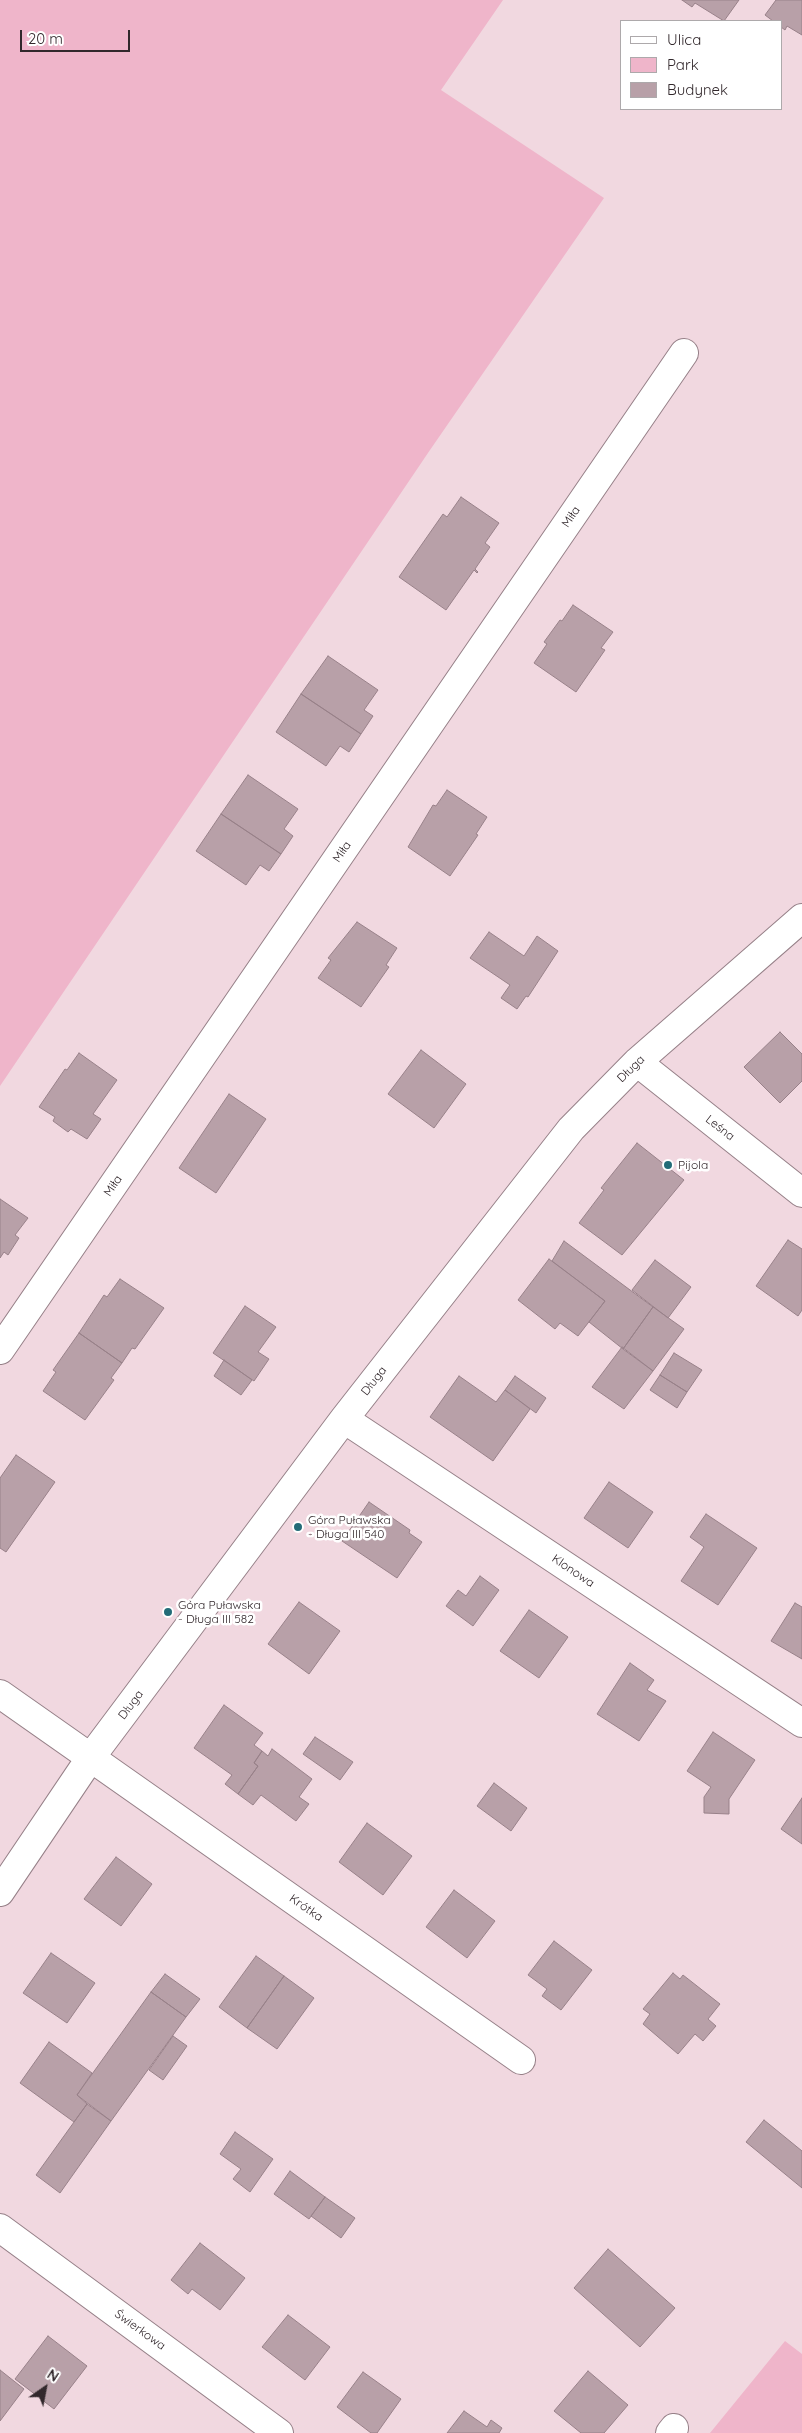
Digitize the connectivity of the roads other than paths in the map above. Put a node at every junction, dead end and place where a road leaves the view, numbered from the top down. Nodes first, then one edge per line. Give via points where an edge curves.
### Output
1 (684, 353) dead end
2 (802, 918) edge
3 (637, 1062) junction
4 (802, 1193) edge
5 (0, 1350) edge
6 (344, 1419) junction
7 (0, 1694) edge
8 (802, 1723) edge
9 (91, 1757) junction
10 (0, 1892) edge
11 (521, 2060) dead end
12 (0, 2228) edge
13 (279, 2433) edge

1 - 5 street, Miła
2 - 3 street, Długa
3 - 4 street, Leśna
3 - 6 street, Długa via 571,1129
6 - 8 street, Klonowa
6 - 9 street, Długa
7 - 9 street, Krótka
9 - 10 street, Długa
9 - 11 street, Krótka
12 - 13 street, Świerkowa

